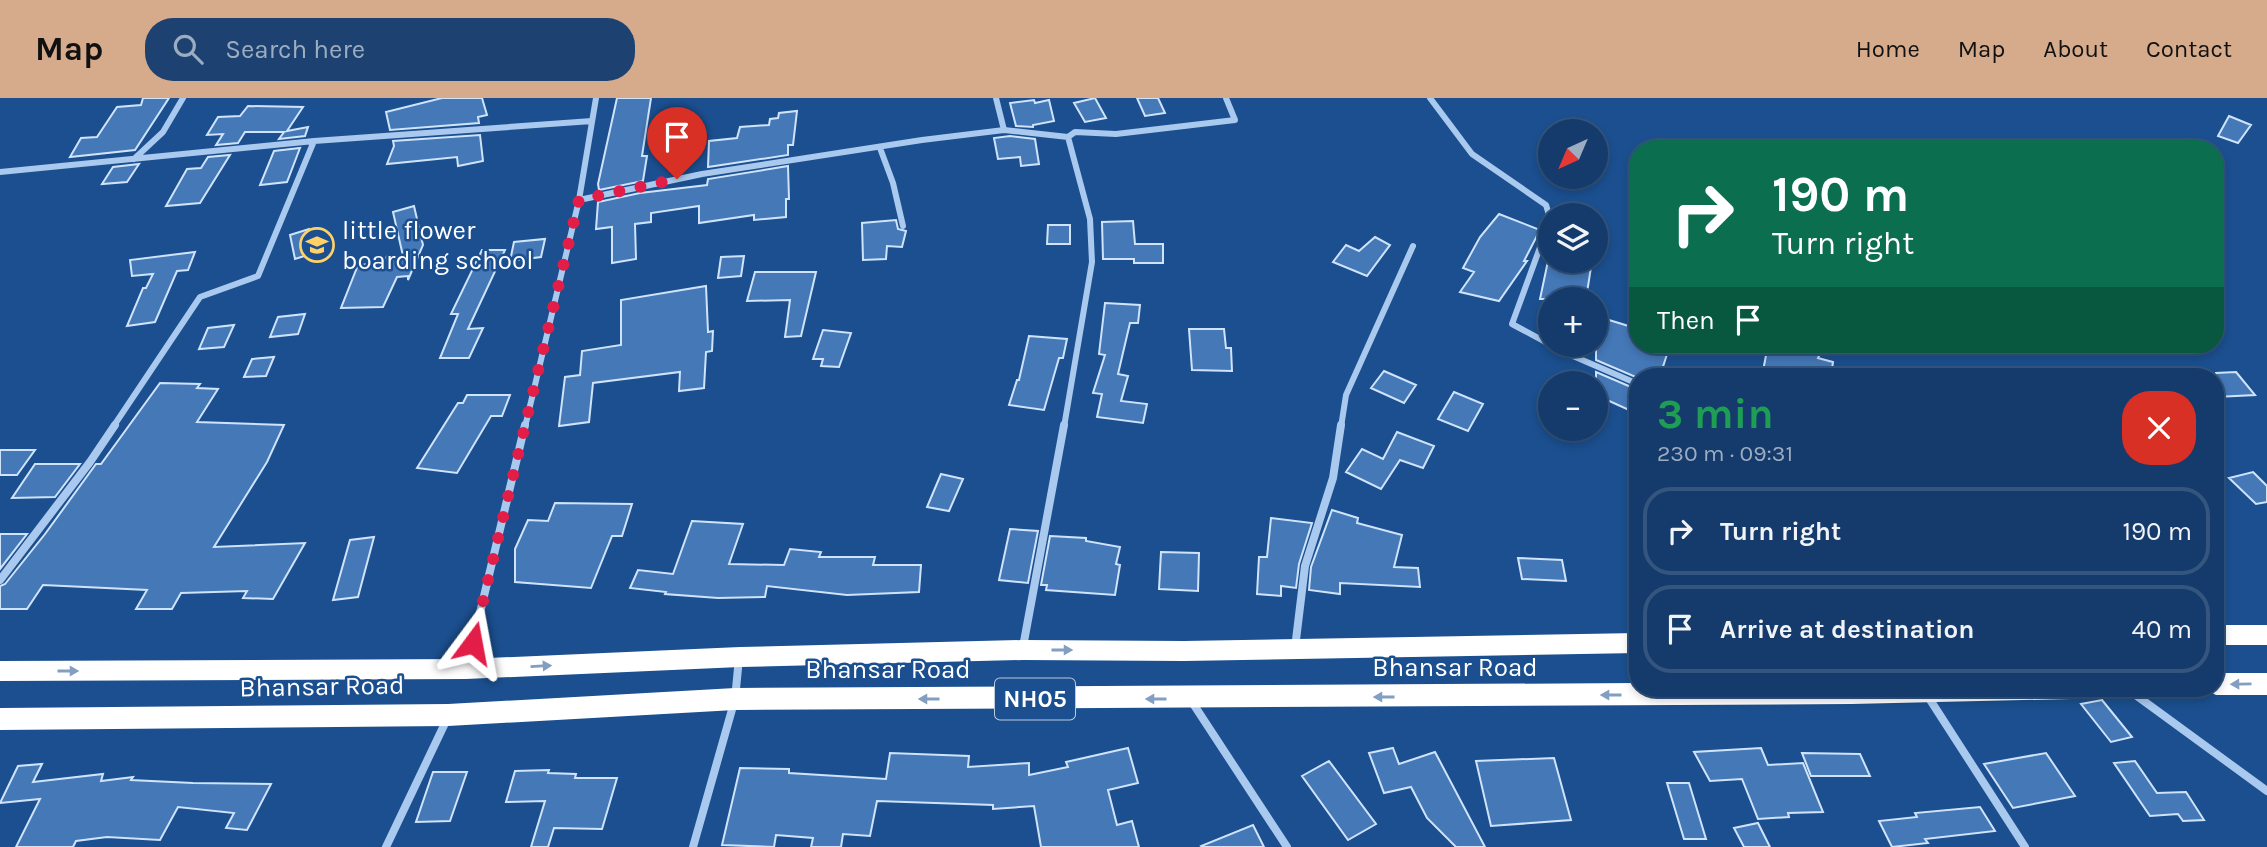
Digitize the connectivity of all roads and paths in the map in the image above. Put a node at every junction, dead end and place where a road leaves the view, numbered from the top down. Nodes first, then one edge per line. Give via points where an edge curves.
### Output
1 (183, 98) edge
2 (596, 98) edge
3 (996, 98) edge
4 (1226, 98) edge
5 (1430, 98) edge
6 (592, 121) junction
7 (1004, 130) junction
8 (1068, 137) junction
9 (314, 141) junction
10 (880, 148) junction
11 (134, 159) junction
12 (0, 172) edge
13 (579, 200) junction
14 (1543, 203) edge
15 (903, 226) dead end
16 (1413, 246) dead end
17 (1538, 252) edge
18 (1629, 380) edge
19 (0, 580) edge
20 (2224, 635) edge
21 (2267, 635) edge
22 (1629, 643) edge
23 (1295, 649) junction
24 (1023, 650) junction
25 (740, 657) junction
26 (466, 669) junction
27 (0, 671) edge
28 (2224, 684) edge
29 (2267, 684) edge
30 (1629, 695) edge
31 (1928, 697) edge
32 (2138, 697) edge
33 (734, 699) junction
34 (1189, 699) junction
35 (448, 715) junction
36 (0, 719) edge
37 (2267, 791) edge
38 (386, 847) edge
39 (693, 847) edge
40 (1287, 847) edge
41 (2025, 847) edge

1 - 11 street via 172,121
2 - 6 street
3 - 7 street
4 - 8 street via 1236,120 1116,134 1075,132
5 - 14 street via 1472,153
6 - 9 street
6 - 13 street
7 - 8 street
7 - 10 street
8 - 24 street via 1090,219 1092,262
9 - 11 street
9 - 19 street via 258,276 200,297 90,462
10 - 13 street via 702,174
10 - 15 street
11 - 12 street
13 - 26 street
16 - 23 street via 1346,395 1333,478 1305,566
17 - 18 street via 1512,324
20 - 21 highway
22 - 23 highway, Bhansar Road / NH05
24 -> 23 highway, Bhansar Road / NH05
24 - 25 highway, Bhansar Road / NH05
26 -> 25 highway, Bhansar Road / NH05
25 - 33 street
27 -> 26 highway, Bhansar Road / NH05
29 -> 28 highway
30 -> 34 highway, Bhansar Road / NH05
31 - 41 street
32 - 37 street
34 -> 33 highway, Bhansar Road / NH05
33 - 35 highway, Bhansar Road / NH05
33 - 39 street
34 - 40 street
35 - 36 highway, Bhansar Road / NH05
35 - 38 street

